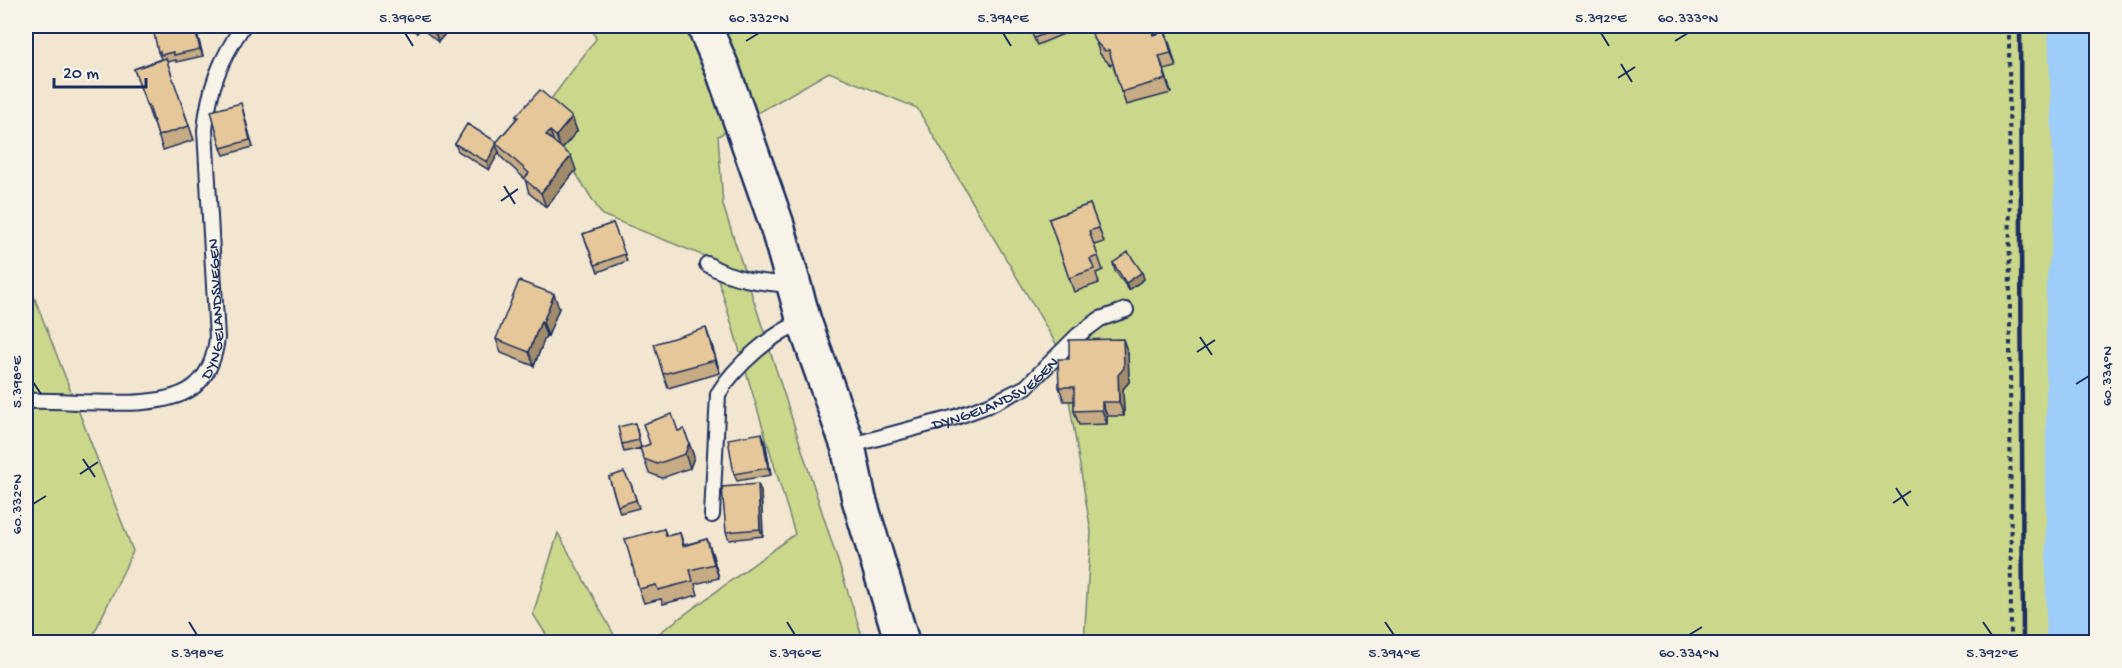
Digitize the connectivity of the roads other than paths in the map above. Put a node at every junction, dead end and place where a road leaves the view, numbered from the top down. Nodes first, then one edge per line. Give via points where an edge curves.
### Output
1 (243, 26) edge
2 (704, 26) edge
3 (707, 264) dead end
4 (793, 285) junction
5 (1126, 310) dead end
6 (804, 321) junction
7 (26, 401) edge
8 (848, 446) junction
9 (711, 515) dead end
10 (902, 642) edge

1 - 7 lane, DYNGELANDSVEGEN via 218,68 205,130 217,338 206,373 187,391 149,403
2 - 4 street via 776,222
3 - 4 lane via 747,279
4 - 6 street
5 - 8 lane, DYNGELANDSVEGEN via 1100,320 1077,336 1026,387 956,417
6 - 8 street
6 - 9 lane via 789,326 766,343 727,380 718,394
8 - 10 street via 859,499

